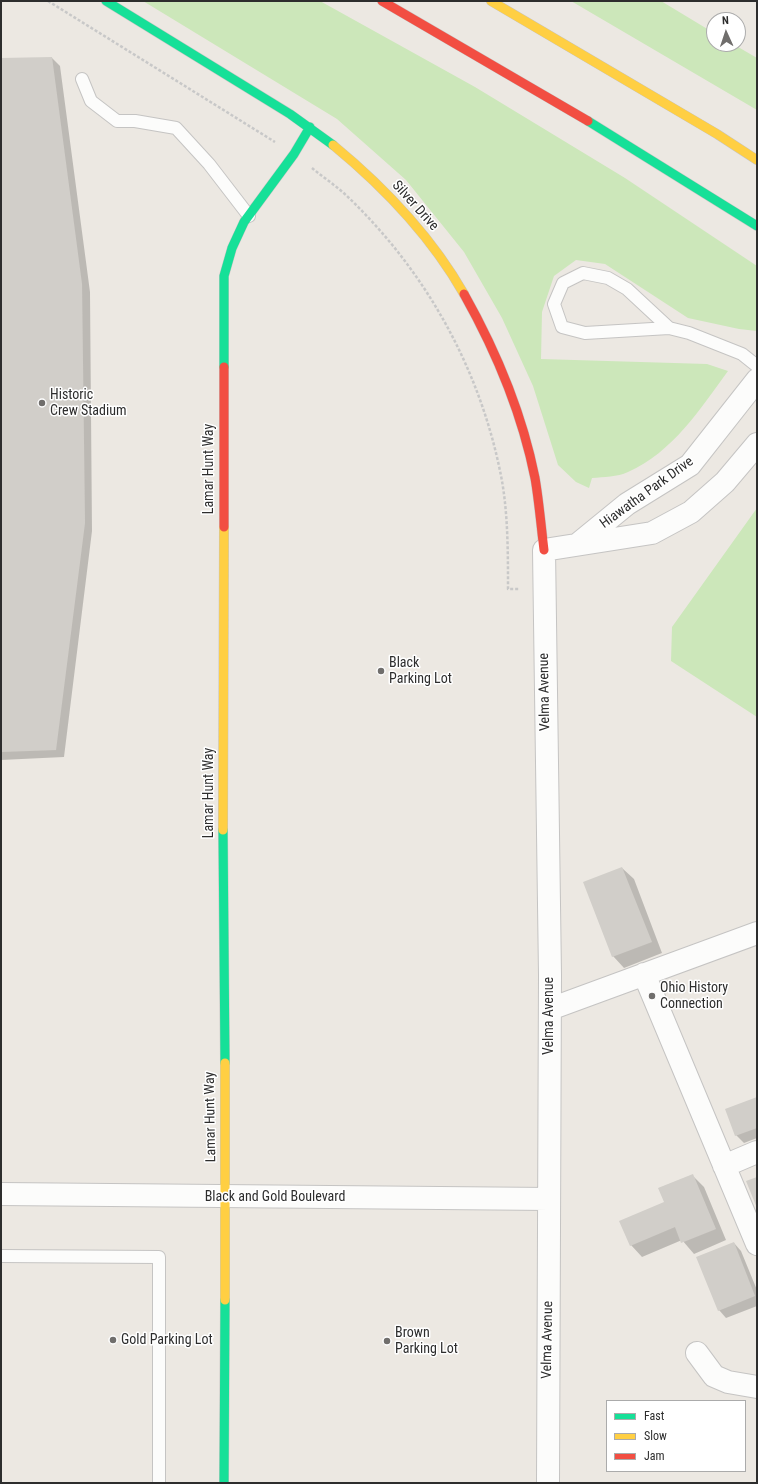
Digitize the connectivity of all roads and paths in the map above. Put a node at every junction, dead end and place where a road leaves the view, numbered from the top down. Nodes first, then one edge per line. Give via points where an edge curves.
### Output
1 (48, 1) edge
2 (106, 1) edge
3 (382, 1) edge
4 (491, 1) edge
5 (82, 79) dead end
6 (310, 127) junction
7 (294, 154) junction
8 (757, 160) edge
9 (249, 216) junction
10 (757, 226) edge
11 (669, 328) junction
12 (757, 366) edge
13 (757, 380) edge
14 (757, 444) edge
15 (577, 545) junction
16 (544, 550) junction
17 (520, 589) dead end
18 (757, 933) edge
19 (644, 974) junction
20 (550, 1009) junction
21 (757, 1152) edge
22 (724, 1166) junction
23 (1, 1194) edge
24 (226, 1197) junction
25 (549, 1199) junction
26 (757, 1244) edge
27 (1, 1256) edge
28 (698, 1353) dead end
29 (757, 1387) edge
30 (159, 1483) edge
31 (224, 1483) edge
32 (548, 1483) edge

1 - 7 path
2 - 6 main road, Silver Drive via 196,54
3 - 10 main road via 621,140
4 - 8 main road
5 - 9 lane via 91,101 117,121 135,121 176,128 209,164
6 - 7 main road, Lamar Hunt Way
6 - 16 main road, Silver Drive via 358,168 412,221 452,273 470,303 508,385 522,431 533,470
7 - 9 main road, Lamar Hunt Way
7 - 17 path via 349,198 398,252 434,302 467,364 484,413 502,481 508,589
9 - 24 main road, Lamar Hunt Way via 232,248 224,276 223,913
11 - 11 lane via 585,332 562,327 554,304 563,283 583,273 608,278 627,289
11 - 12 lane via 689,333 742,354
13 - 15 street, Hiawatha Park Drive via 690,465 627,504
14 - 15 street, Hiawatha Park Drive via 725,482 691,512 652,533
15 - 16 street, Hiawatha Park Drive
16 - 20 street, Velma Avenue
18 - 19 street
19 - 20 street
19 - 22 street
20 - 25 street, Velma Avenue
21 - 22 street
22 - 26 street
23 - 24 street, Black and Gold Boulevard
24 - 25 street, Black and Gold Boulevard
24 - 31 main road, Lamar Hunt Way
25 - 32 street, Velma Avenue
27 - 30 lane via 159,1257
28 - 29 street via 714,1376 728,1382

